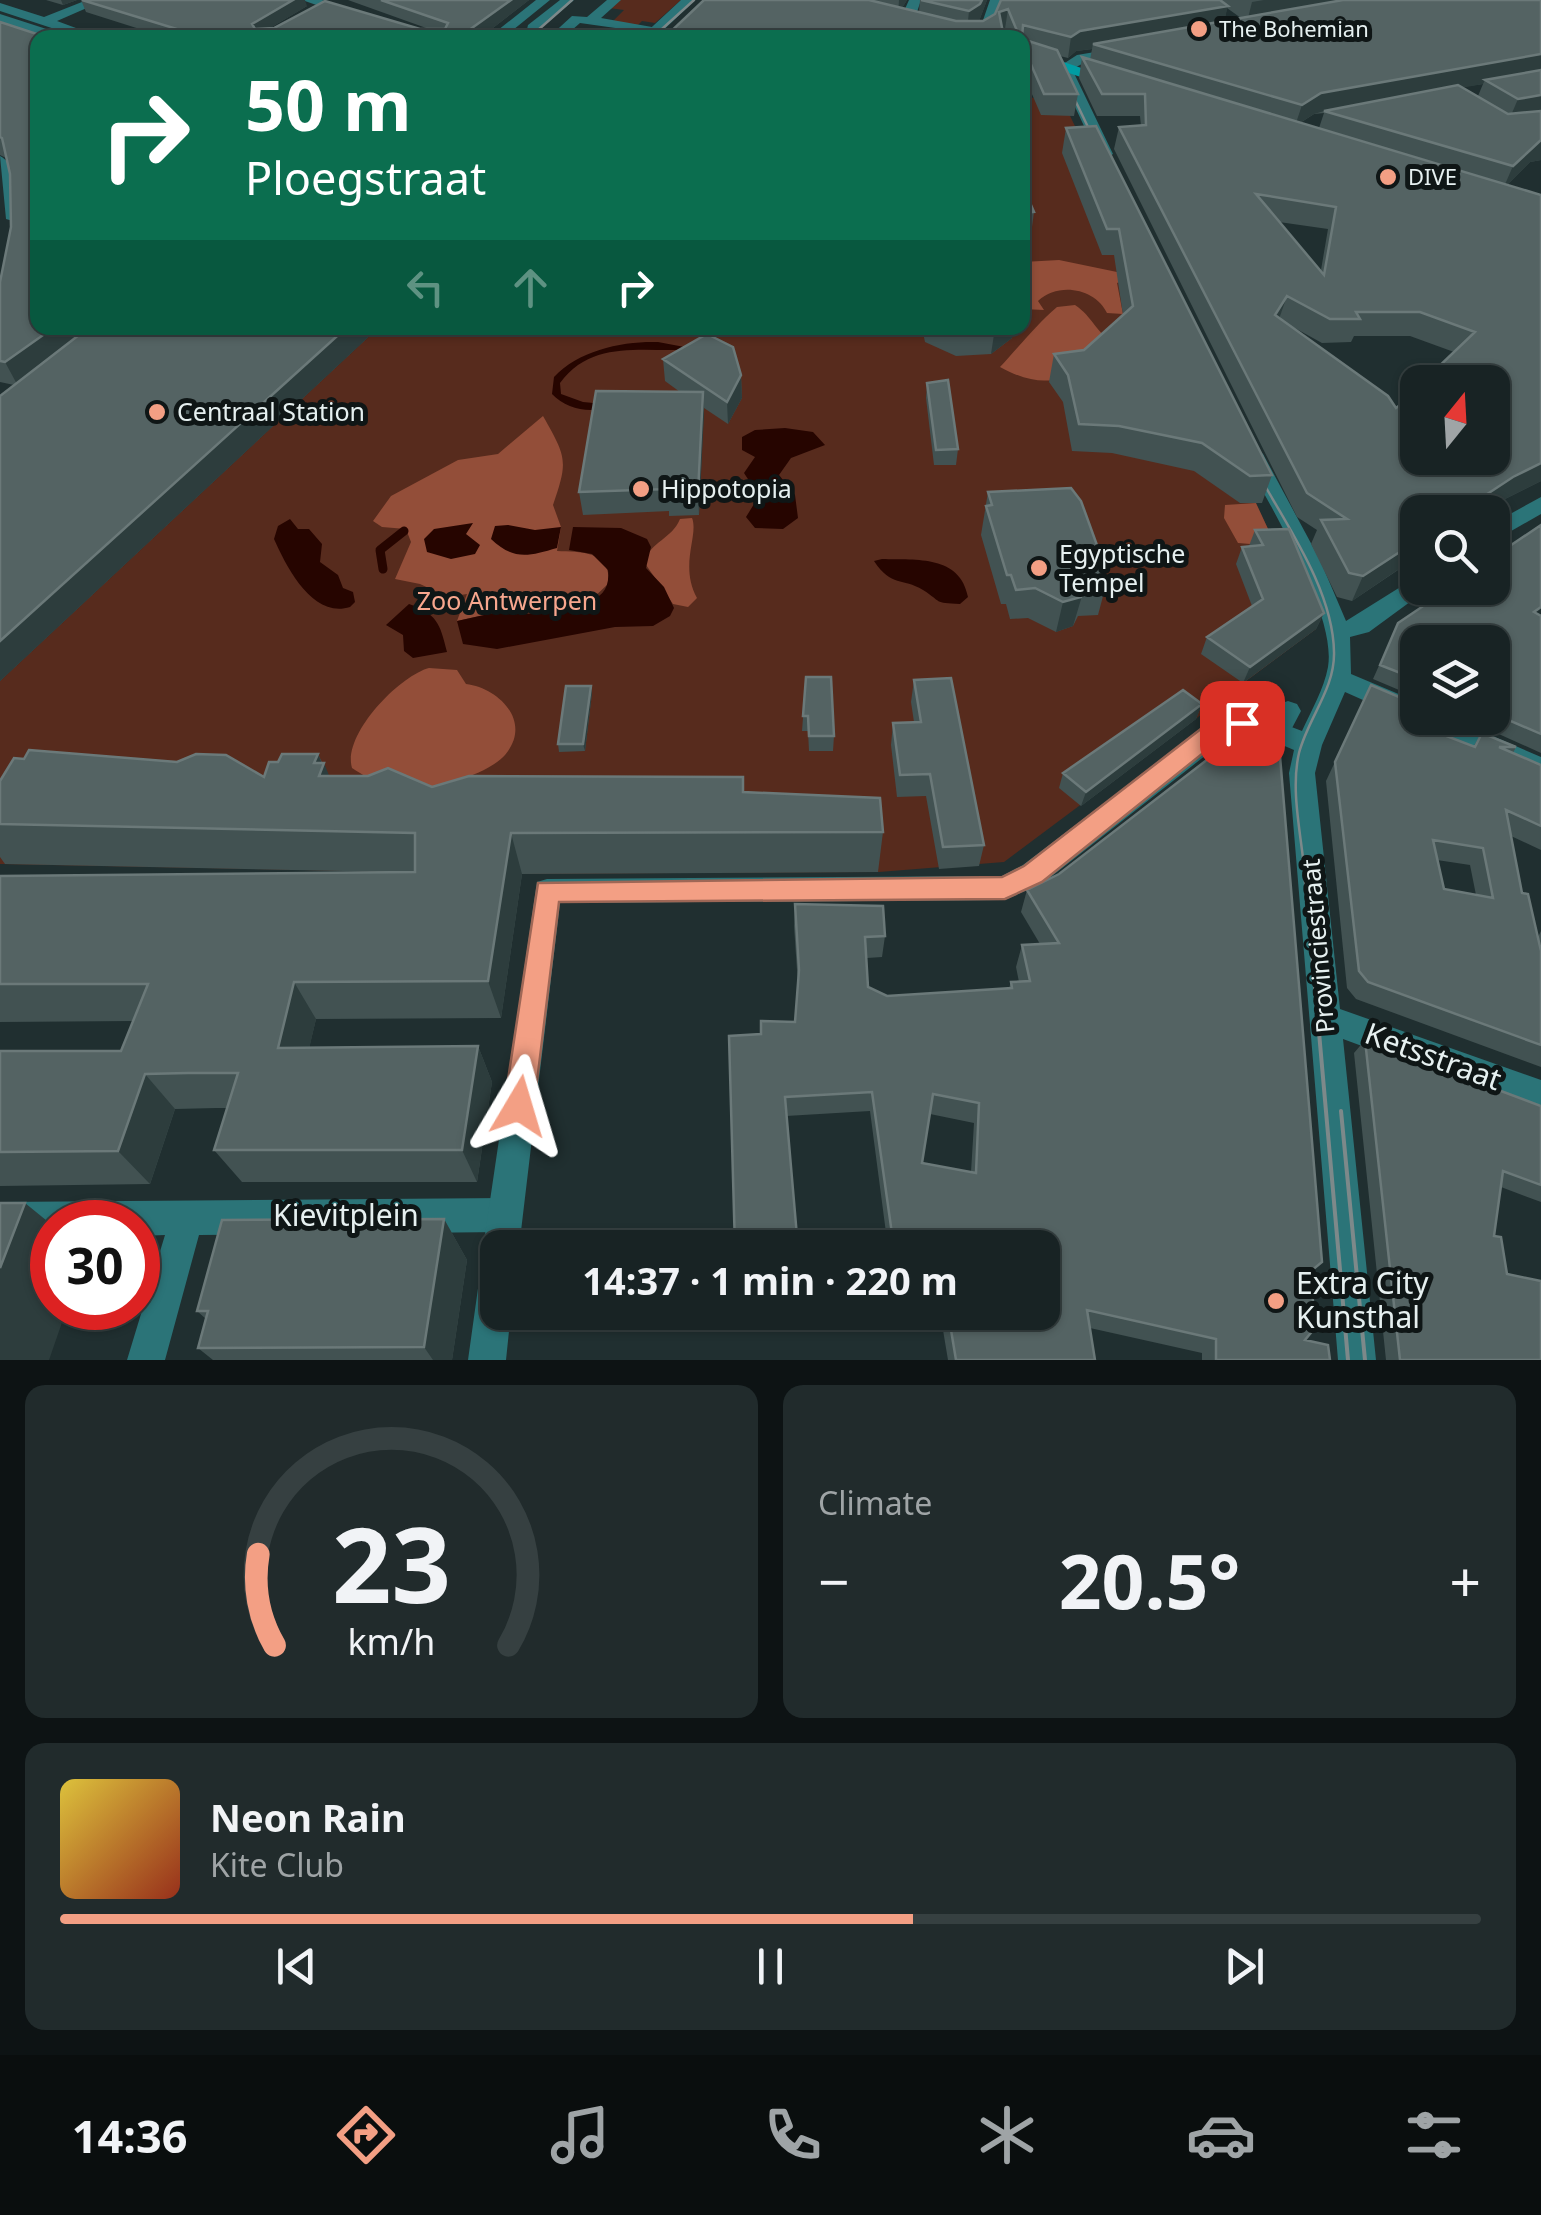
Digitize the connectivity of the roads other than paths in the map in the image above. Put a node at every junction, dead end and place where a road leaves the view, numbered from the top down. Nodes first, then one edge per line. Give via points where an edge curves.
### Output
1 (98, 0) edge
2 (544, 0) edge
3 (568, 0) edge
4 (616, 0) edge
5 (689, 0) edge
6 (915, 0) edge
7 (996, 0) edge
8 (332, 3) edge
9 (0, 7) edge
10 (309, 7) edge
11 (528, 12) junction
12 (549, 15) junction
13 (365, 16) edge
14 (888, 16) edge
15 (0, 18) edge
16 (583, 20) junction
17 (46, 21) junction
18 (690, 22) edge
19 (918, 22) joint
20 (29, 28) junction
21 (35, 30) edge
22 (73, 30) edge
23 (504, 30) edge
24 (532, 30) edge
25 (567, 30) edge
26 (631, 30) edge
27 (655, 30) edge
28 (683, 30) edge
29 (979, 30) edge
30 (6, 37) edge
31 (1150, 46) edge
32 (1030, 52) edge
33 (1069, 64) junction
34 (1125, 82) edge
35 (0, 161) edge
36 (1116, 176) edge
37 (12, 243) edge
38 (1244, 436) edge
39 (1541, 504) edge
40 (1510, 524) edge
41 (1400, 599) edge
42 (1338, 631) junction
43 (1337, 678) junction
44 (1400, 705) edge
45 (1466, 735) edge
46 (1308, 745) junction
47 (1541, 768) edge
48 (1325, 1018) junction
49 (1541, 1096) edge
50 (186, 1218) junction
51 (0, 1219) edge
52 (480, 1230) edge
53 (503, 1230) edge
54 (491, 1330) edge
55 (146, 1360) edge
56 (487, 1360) edge
57 (1357, 1360) edge

1 - 17 street
2 - 11 street
3 - 12 street
4 - 16 street
5 - 27 street
6 - 19 street
7 - 29 street via 987,28
8 - 10 street
8 - 13 street
9 - 17 street
11 - 12 street
11 - 23 street
12 - 16 street
12 - 24 street
14 - 19 main road
15 - 20 street
16 - 25 street
16 - 26 street
17 - 20 street
17 - 22 street
18 - 28 street
20 - 21 street
20 - 30 street
31 - 33 street
32 - 33 main road
33 - 34 main road
33 - 36 street via 1064,72
35 - 37 street via 15,200
38 - 42 street
39 - 40 street
41 - 42 street via 1361,626
42 - 43 street, Provinciestraat
43 - 44 street
43 - 46 street, Provinciestraat
45 - 47 street
46 - 48 street, Provinciestraat via 1302,773
46 - 53 street via 1263,726 1223,727 1033,874 1005,888 547,890
48 - 49 street, Ketsstraat
48 - 57 street, Provinciestraat
50 - 51 street, Kievitplein
50 - 52 street, Kievitplein
50 - 55 street
54 - 56 street

